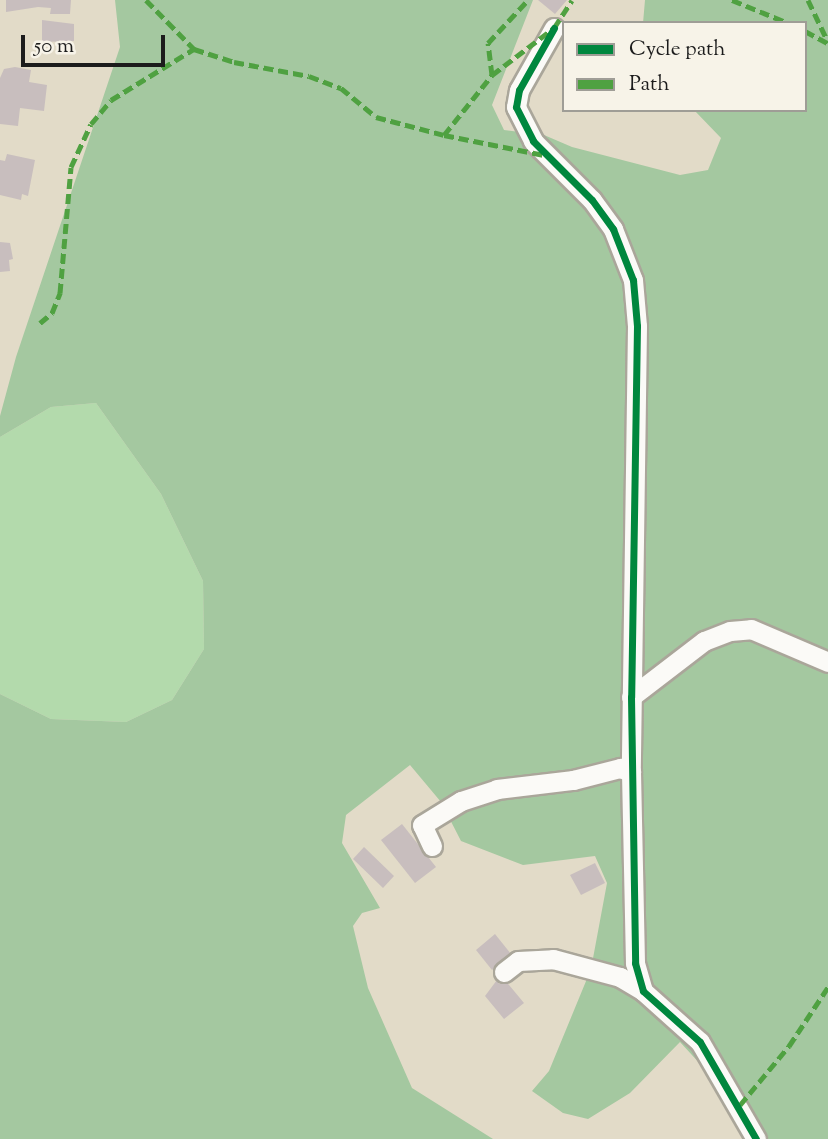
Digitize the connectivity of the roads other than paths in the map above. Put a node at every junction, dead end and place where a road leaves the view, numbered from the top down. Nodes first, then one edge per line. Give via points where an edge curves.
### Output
1 (554, 28) dead end
2 (828, 662) edge
3 (631, 697) junction
4 (631, 772) junction
5 (432, 846) dead end
6 (504, 972) dead end
7 (643, 991) junction
8 (756, 1139) edge

1 - 3 street via 519,90 516,107 533,141 592,200 613,229 633,280 637,326
2 - 3 street via 751,629 730,631 687,653
3 - 4 street
4 - 5 street via 620,768 573,780 497,789 461,801 422,825
4 - 7 street via 635,963
6 - 7 street via 518,961 553,959 620,977
7 - 8 street via 700,1042

